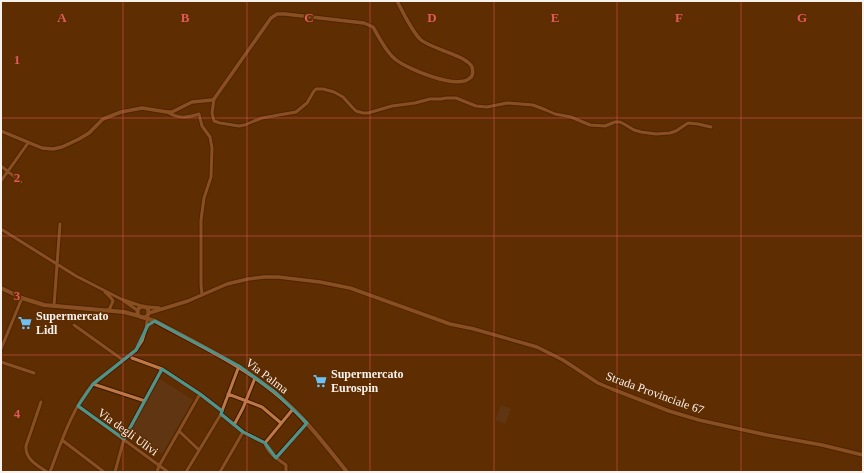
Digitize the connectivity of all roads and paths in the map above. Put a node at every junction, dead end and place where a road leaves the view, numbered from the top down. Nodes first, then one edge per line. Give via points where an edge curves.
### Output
1 (397, 1) edge
2 (214, 99) junction
3 (167, 112) junction
4 (711, 127) dead end
5 (1, 131) edge
6 (26, 142) junction
7 (1, 166) edge
8 (8, 171) junction
9 (1, 181) edge
10 (22, 182) dead end
11 (60, 224) dead end
12 (1, 229) edge
13 (57, 264) junction
14 (1, 288) edge
15 (102, 290) junction
16 (202, 295) junction
17 (22, 298) junction
18 (121, 299) junction
19 (54, 306) junction
20 (145, 307) junction
21 (164, 308) junction
22 (107, 310) junction
23 (137, 310) junction
24 (124, 312) junction
25 (148, 315) junction
26 (141, 317) junction
27 (155, 321) junction
28 (74, 325) dead end
29 (146, 328) junction
30 (1, 349) edge
31 (132, 358) dead end
32 (123, 360) junction
33 (1, 362) edge
34 (239, 366) junction
35 (162, 369) junction
36 (34, 373) dead end
37 (255, 378) junction
38 (93, 384) junction
39 (200, 394) junction
40 (228, 394) junction
41 (145, 401) junction
42 (246, 401) junction
43 (41, 402) dead end
44 (78, 406) junction
45 (293, 409) junction
46 (221, 412) junction
47 (281, 423) junction
48 (307, 423) junction
49 (234, 425) junction
50 (179, 430) junction
51 (243, 432) junction
52 (62, 440) junction
53 (124, 440) junction
54 (265, 443) junction
55 (199, 450) junction
56 (863, 455) edge
57 (276, 458) junction
58 (159, 466) junction
59 (47, 472) edge
60 (50, 472) edge
61 (104, 472) edge
62 (115, 472) edge
63 (157, 472) edge
64 (168, 472) edge
65 (186, 472) edge
66 (220, 472) edge
67 (286, 472) edge
68 (347, 472) edge

1 - 2 street via 422,41 469,63 472,67 470,78 462,82 450,81 432,77 402,64 390,54 369,24 277,14 271,18
2 - 3 street via 192,102 176,111
2 - 4 street via 214,121 239,126 262,118 296,112 319,88 343,97 352,108 363,113 430,99 456,98 476,106 487,107 507,102 533,105 590,125 605,126 620,122 634,130 656,134 676,131 688,123
3 - 6 street via 142,108 121,112 104,120 79,139 57,149 42,148
3 - 16 street via 182,118 199,114 202,126 210,137 211,177 204,198 201,220
5 - 6 street
6 - 8 street
7 - 8 street
8 - 9 street
8 - 10 street
11 - 13 street
12 - 13 street
13 - 15 street
13 - 19 street
14 - 17 main road
15 - 18 street
15 - 22 street via 113,301
16 - 21 street, Strada Provinciale 67 via 182,304
16 - 56 street, Strada Provinciale 67 via 227,284 264,277 320,282 350,288 450,324 537,347 563,360 598,383 669,411 699,420
17 - 19 main road
17 - 30 street
18 - 20 street
18 - 23 street
19 - 22 main road
20 - 21 street
20 - 23 main road
20 - 25 main road
21 - 25 street
22 - 24 main road
23 - 24 main road
23 - 26 main road
24 - 26 main road
25 - 26 main road
25 - 27 main road
25 - 29 street
26 - 29 street
27 - 29 street via 150,322
27 - 34 main road, Via Palma
28 - 32 street
29 - 32 street via 136,350
31 - 35 street
32 - 38 street
33 - 36 street
34 - 37 main road, Via Palma
34 - 40 street
35 - 39 street
35 - 41 street
37 - 42 street
37 - 45 main road, Via Palma
38 - 41 street
38 - 44 street
39 - 46 street
39 - 50 street
40 - 42 street
40 - 46 street
41 - 53 street
42 - 47 street via 262,407
42 - 49 street
43 - 59 street via 26,449 28,457
44 - 52 street
44 - 53 street, Via degli Ulivi
45 - 47 street
45 - 48 main road, Via Palma
46 - 49 street
46 - 55 street
47 - 54 street
48 - 57 street
48 - 68 main road, Via Palma
49 - 51 street
50 - 55 street
50 - 58 street
51 - 54 street
51 - 66 street
52 - 60 street
52 - 61 street
53 - 58 street, Via degli Ulivi
53 - 62 street
54 - 57 street via 266,448
55 - 65 street
57 - 67 street via 286,465
58 - 63 street
58 - 64 street, Via degli Ulivi

